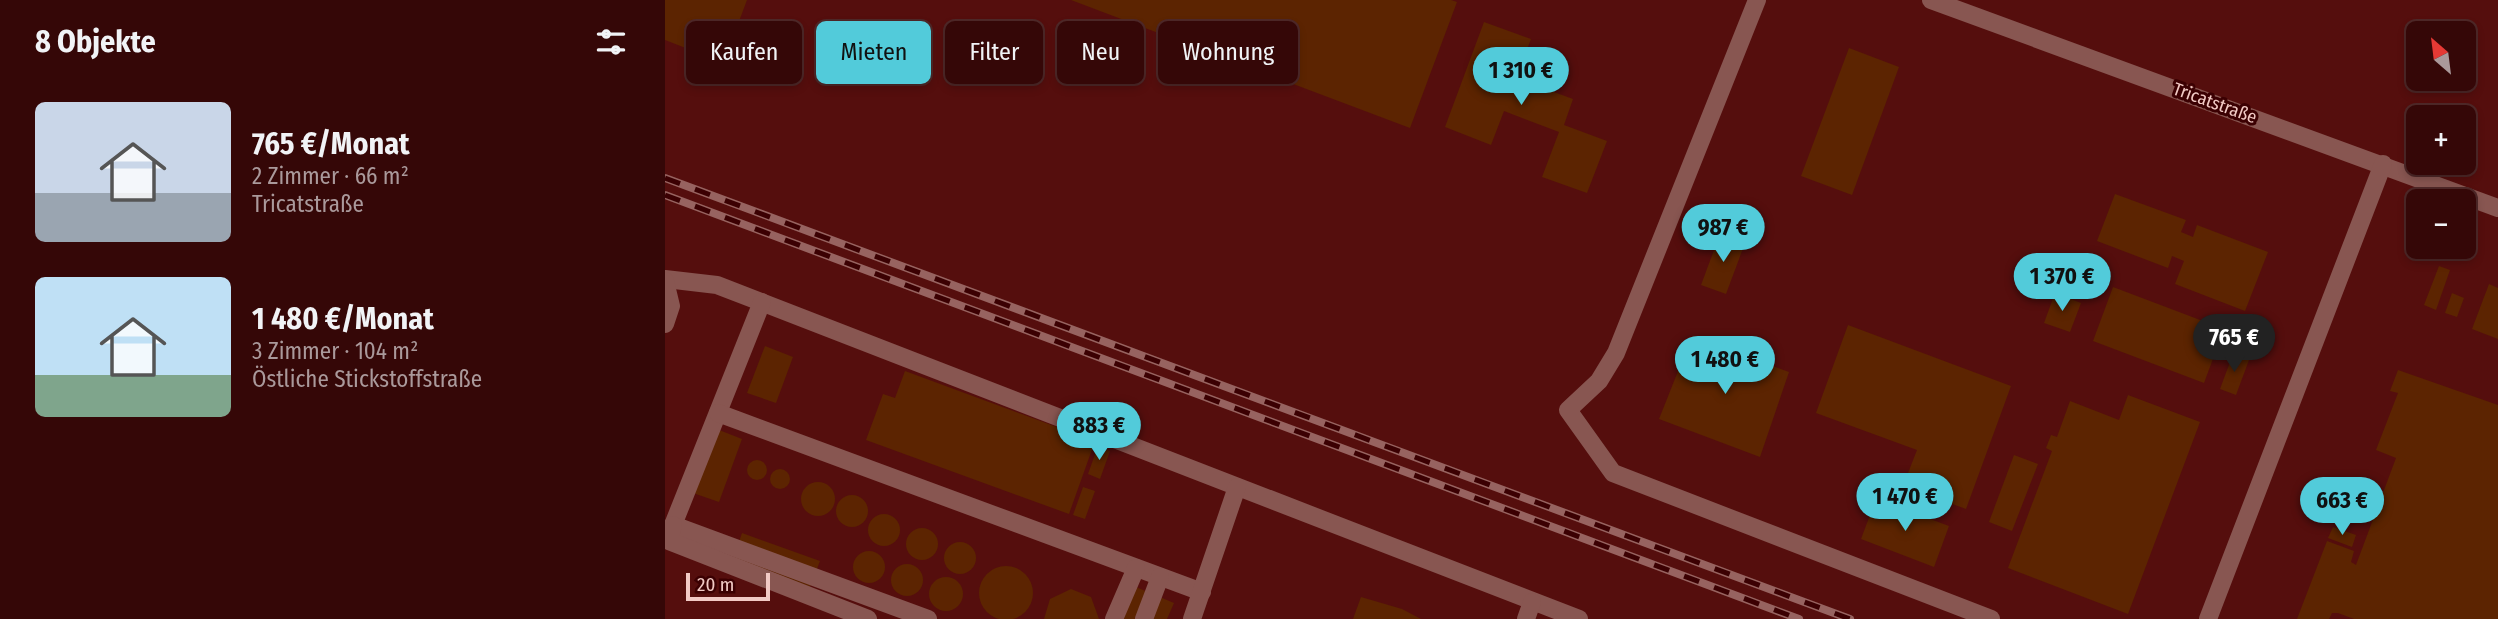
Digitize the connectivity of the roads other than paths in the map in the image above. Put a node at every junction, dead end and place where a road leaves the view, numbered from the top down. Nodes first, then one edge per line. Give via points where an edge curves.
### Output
1 (1757, 0) edge
2 (1931, 0) edge
3 (2383, 164) junction
4 (2498, 208) edge
5 (665, 280) edge
6 (762, 302) junction
7 (665, 324) edge
8 (718, 413) junction
9 (1237, 487) junction
10 (673, 524) junction
11 (1136, 568) junction
12 (1160, 577) junction
13 (1202, 592) junction
14 (1529, 611) edge
15 (868, 619) edge
16 (927, 619) edge
17 (1114, 619) edge
18 (1144, 619) edge
19 (1192, 619) edge
20 (1579, 619) edge
21 (1991, 619) edge
22 (2208, 619) edge

1 - 21 street via 1616,353 1599,381 1568,410 1613,473
2 - 3 street, Tricatstraße
3 - 4 street, Tricatstraße
3 - 22 street
5 - 6 street via 717,285
5 - 7 street via 671,306
6 - 8 street
6 - 9 street
8 - 10 street
8 - 11 street
9 - 13 street
9 - 14 street
10 - 15 street via 669,541
10 - 16 street
11 - 12 street
11 - 17 street
12 - 13 street
12 - 18 street
13 - 19 street
14 - 20 street

